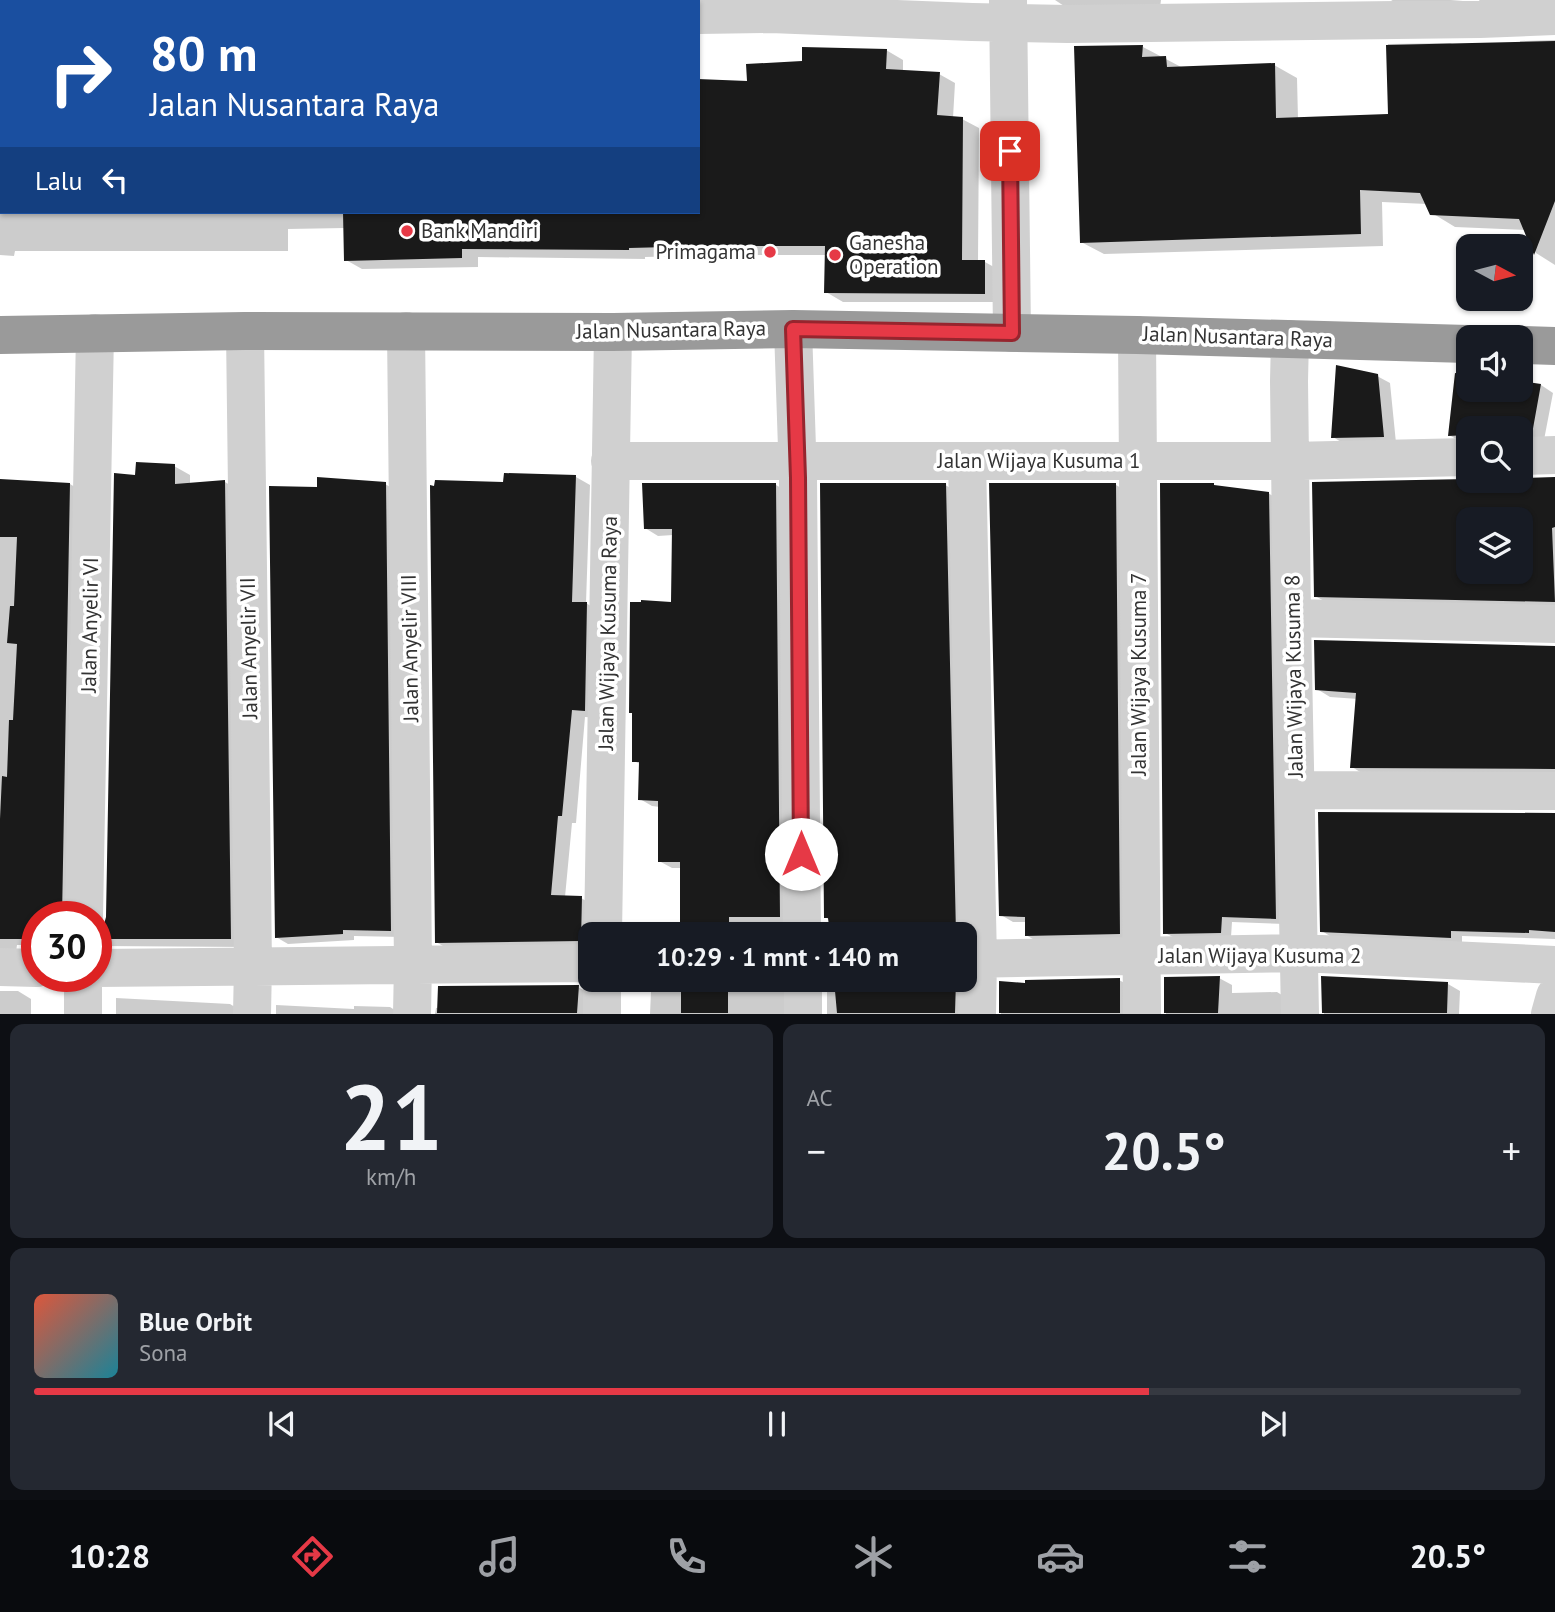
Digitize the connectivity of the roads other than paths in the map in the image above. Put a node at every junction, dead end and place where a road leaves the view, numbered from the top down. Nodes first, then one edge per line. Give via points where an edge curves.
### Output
1 (771, 7) edge
2 (1480, 10) edge
3 (1008, 11) edge
4 (700, 15) edge
5 (1555, 16) edge
6 (793, 329) junction
7 (245, 331) junction
8 (406, 331) junction
9 (613, 332) junction
10 (95, 333) junction
11 (1012, 333) junction
12 (0, 335) edge
13 (1136, 335) junction
14 (1290, 339) junction
15 (1456, 344) edge
16 (1533, 345) edge
17 (1555, 346) edge
18 (1555, 455) edge
19 (1533, 456) edge
20 (1456, 457) edge
21 (610, 461) junction
22 (797, 461) junction
23 (967, 461) junction
24 (1138, 461) junction
25 (1291, 461) junction
26 (1292, 618) junction
27 (1555, 624) edge
28 (1295, 790) junction
29 (1555, 791) edge
30 (84, 901) edge
31 (603, 922) edge
32 (802, 922) edge
33 (971, 922) edge
34 (1300, 953) junction
35 (1141, 956) junction
36 (977, 959) edge
37 (578, 963) edge
38 (413, 964) junction
39 (253, 965) junction
40 (1555, 965) edge
41 (0, 967) edge
42 (21, 968) edge
43 (112, 968) edge
44 (83, 992) edge
45 (602, 992) edge
46 (803, 992) edge
47 (975, 992) edge
48 (1555, 996) edge
49 (83, 1013) edge
50 (252, 1013) edge
51 (412, 1013) edge
52 (602, 1013) edge
53 (803, 1013) edge
54 (977, 1013) edge
55 (1142, 1013) edge
56 (1300, 1013) edge
57 (1550, 1013) edge

1 - 3 street via 972,22
1 - 4 street
2 - 3 street via 1082,24
2 - 5 street
3 - 11 street
6 - 9 highway, Jalan Nusantara Raya
6 - 11 highway, Jalan Nusantara Raya
6 - 22 street
7 - 8 highway, Jalan Nusantara Raya
7 - 10 highway, Jalan Nusantara Raya
7 - 39 street, Jalan Anyelir VII
8 - 9 highway, Jalan Nusantara Raya
8 - 38 street, Jalan Anyelir VIII
9 - 21 street, Jalan Wijaya Kusuma Raya
10 - 12 highway, Jalan Nusantara Raya
10 - 30 street, Jalan Anyelir VI
11 - 13 highway, Jalan Nusantara Raya
13 - 14 highway, Jalan Nusantara Raya
13 - 24 street, Jalan Wijaya Kusuma 7
14 - 15 highway, Jalan Nusantara Raya
14 - 25 street, Jalan Wijaya Kusuma 8
16 - 17 highway
18 - 19 street
20 - 25 street, Jalan Wijaya Kusuma 1
21 - 22 street, Jalan Wijaya Kusuma 1
21 - 31 street, Jalan Wijaya Kusuma Raya
22 - 23 street, Jalan Wijaya Kusuma 1
22 - 32 street
23 - 24 street, Jalan Wijaya Kusuma 1
23 - 33 street
24 - 25 street, Jalan Wijaya Kusuma 1
24 - 35 street, Jalan Wijaya Kusuma 7
25 - 26 street, Jalan Wijaya Kusuma 8
26 - 27 street
26 - 28 street, Jalan Wijaya Kusuma 8
28 - 29 street
28 - 34 street, Jalan Wijaya Kusuma 8
34 - 35 street, Jalan Wijaya Kusuma 2
34 - 40 street, Jalan Wijaya Kusuma 2
34 - 56 street, Jalan Wijaya Kusuma 8
35 - 36 street, Jalan Wijaya Kusuma 2
35 - 55 street, Jalan Wijaya Kusuma 7
37 - 38 street
38 - 39 street
38 - 51 street, Jalan Anyelir VIII
39 - 43 street
39 - 50 street, Jalan Anyelir VII
41 - 42 street
44 - 49 street
45 - 52 street
46 - 53 street
47 - 54 street
48 - 57 street

